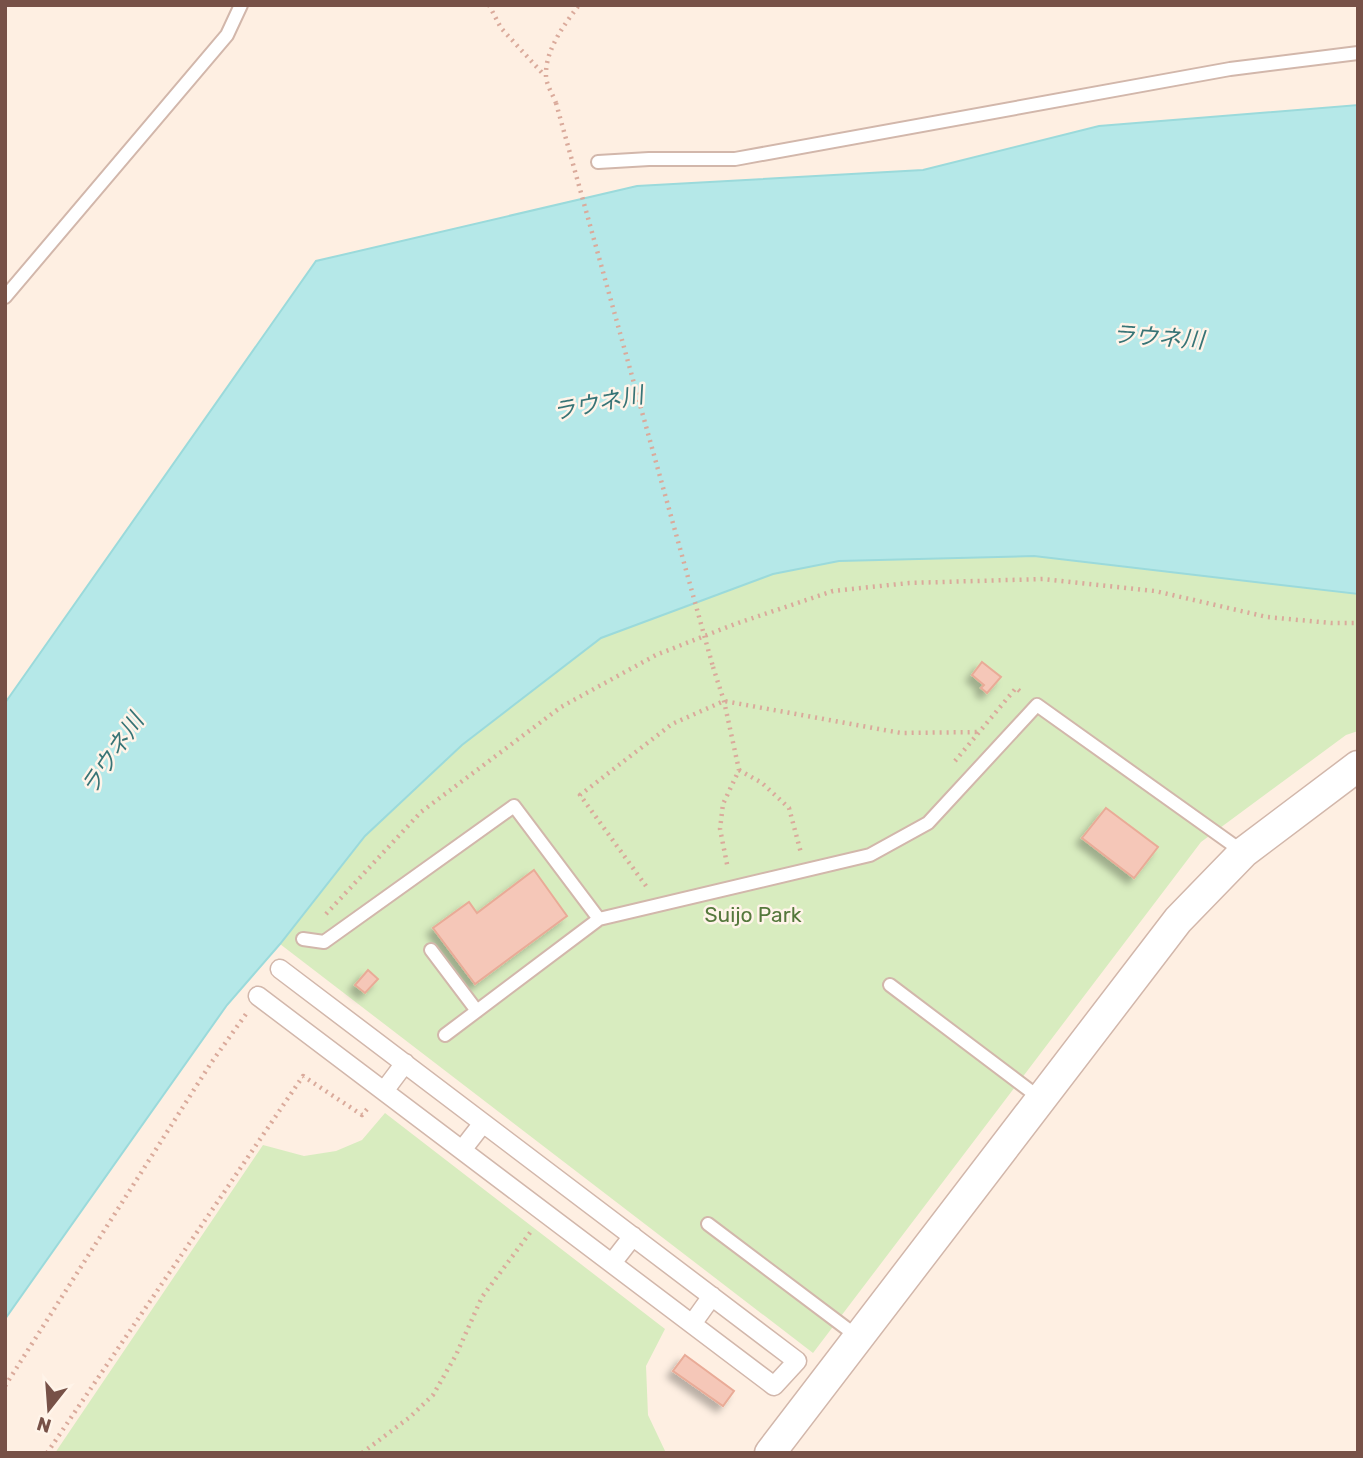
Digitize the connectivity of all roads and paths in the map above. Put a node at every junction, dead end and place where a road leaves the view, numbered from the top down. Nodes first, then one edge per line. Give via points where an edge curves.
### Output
1 (241, 5) edge
2 (489, 5) edge
3 (579, 5) edge
4 (1358, 53) edge
5 (546, 77) junction
6 (598, 162) dead end
7 (5, 297) edge
8 (1358, 623) edge
9 (724, 701) junction
10 (1037, 705) junction
11 (980, 732) junction
12 (1358, 766) edge
13 (739, 770) junction
14 (948, 770) dead end
15 (814, 850) dead end
16 (1244, 852) junction
17 (801, 853) junction
18 (789, 856) dead end
19 (740, 866) dead end
20 (728, 869) junction
21 (716, 871) dead end
22 (656, 884) dead end
23 (599, 919) junction
24 (303, 939) joint
25 (431, 950) dead end
26 (280, 969) dead end
27 (890, 985) dead end
28 (258, 996) joint
29 (477, 1011) junction
30 (445, 1035) dead end
31 (405, 1063) junction
32 (384, 1091) junction
33 (1041, 1099) junction
34 (483, 1123) junction
35 (462, 1150) junction
36 (545, 1213) junction
37 (708, 1224) dead end
38 (633, 1236) junction
39 (612, 1263) junction
40 (712, 1296) junction
41 (692, 1324) junction
42 (858, 1338) junction
43 (5, 1386) edge
44 (47, 1453) edge
45 (362, 1453) edge
46 (770, 1453) edge

1 - 7 lane via 227,36
2 - 5 path via 501,28
3 - 5 path via 561,29
4 - 6 lane via 1230,69 735,159
5 - 9 path, bridge
8 - 24 path via 1267,617 1155,591 1043,579 909,583 833,591 656,655 561,708 421,812
9 - 11 path via 901,733
9 - 13 path
9 - 22 path via 672,724 580,795 645,886
10 - 11 path via 1016,688
10 - 16 lane
10 - 23 lane via 928,823 870,855
11 - 14 path
12 - 16 street
13 - 17 path via 762,783 789,808
13 - 20 path via 723,804 720,830
15 - 17 path
16 - 33 street via 1178,920
17 - 18 path
19 - 20 path
20 - 21 path
23 - 24 lane via 514,806 324,942
23 - 29 lane
25 - 29 lane
26 - 31 street
27 - 33 lane
28 - 32 street
28 - 43 path
29 - 30 lane
31 - 32 street
31 - 34 street
32 - 35 street
32 - 44 path via 362,1115 303,1076
33 - 42 street
34 - 35 street
34 - 38 street
35 - 36 street
36 - 39 street
36 - 45 path via 482,1297 433,1395
37 - 42 lane
38 - 39 street
38 - 40 street
39 - 41 street
40 - 41 street
40 - 41 street via 797,1361 774,1386
42 - 46 street

